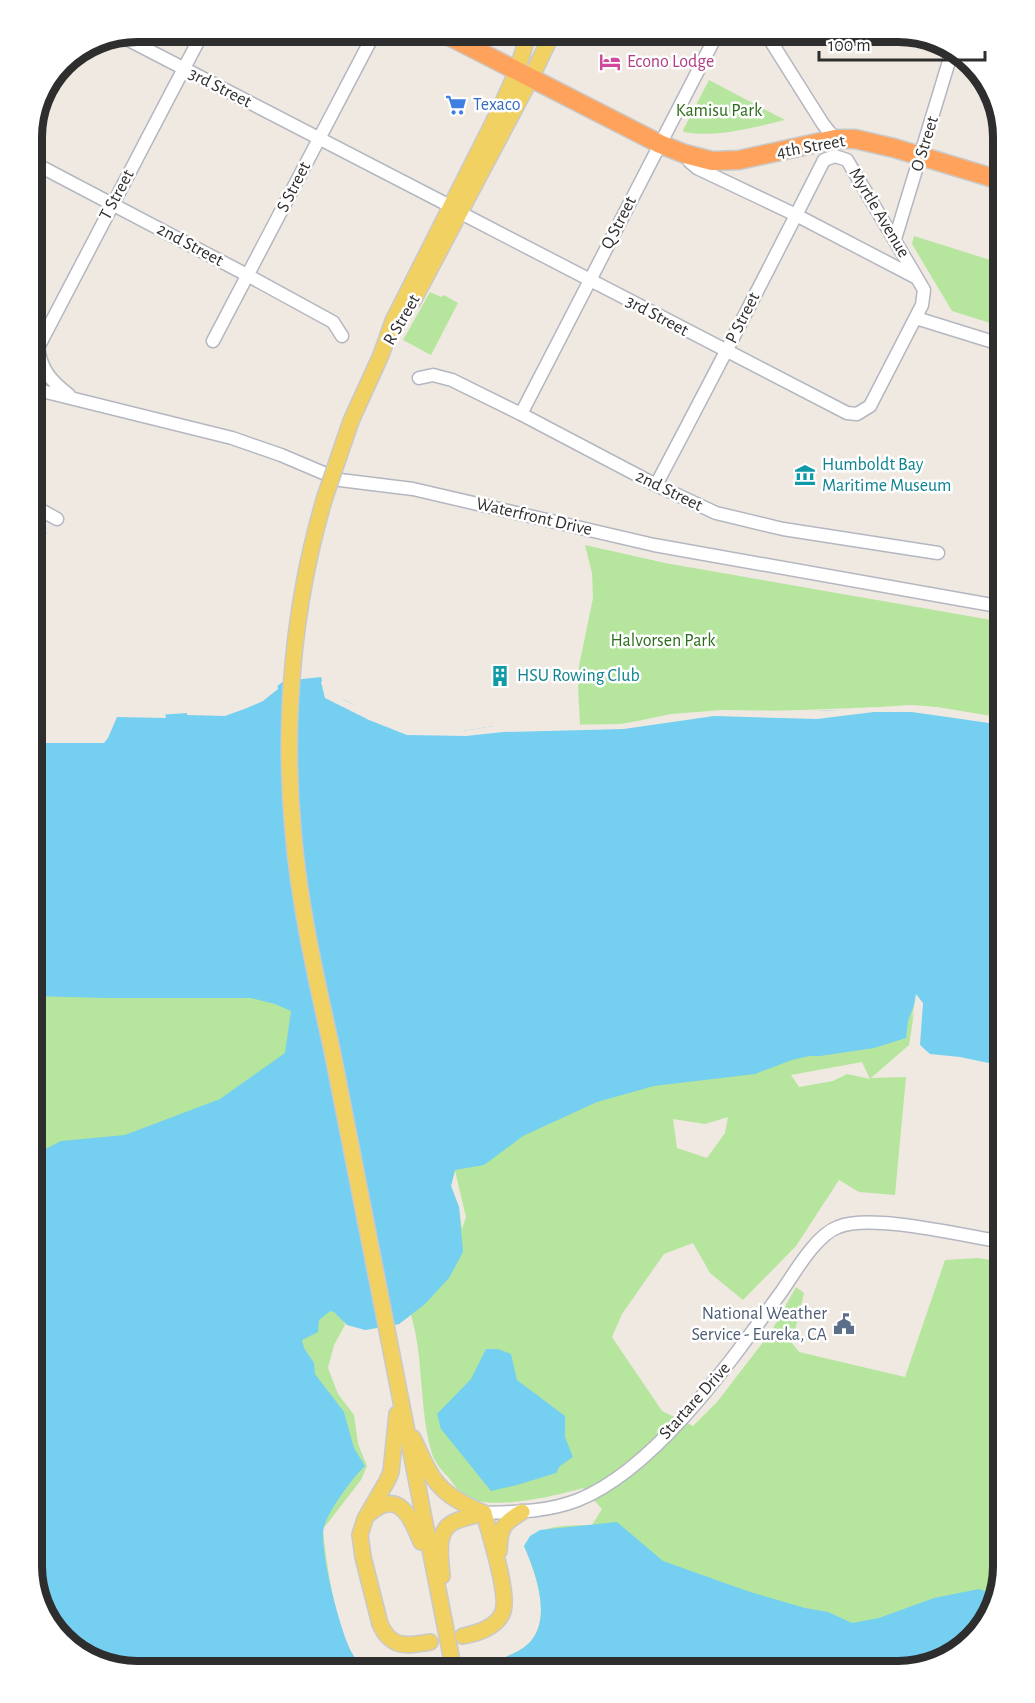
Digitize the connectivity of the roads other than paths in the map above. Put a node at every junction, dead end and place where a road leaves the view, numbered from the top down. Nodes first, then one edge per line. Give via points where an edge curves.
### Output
1 (133, 42) edge
2 (198, 42) edge
3 (370, 42) edge
4 (461, 42) edge
5 (528, 42) edge
6 (546, 42) edge
7 (713, 42) edge
8 (771, 42) edge
9 (950, 58) edge
10 (184, 69) junction
11 (524, 74) junction
12 (320, 139) junction
13 (660, 144) junction
14 (835, 148) junction
15 (686, 154) junction
16 (922, 156) junction
17 (42, 167) edge
18 (993, 179) edge
19 (113, 204) junction
20 (454, 209) junction
21 (796, 215) junction
22 (895, 239) junction
23 (247, 274) junction
24 (917, 278) junction
25 (589, 281) junction
26 (916, 318) junction
27 (42, 331) edge
28 (342, 336) dead end
29 (213, 341) dead end
30 (993, 342) edge
31 (726, 352) junction
32 (42, 366) edge
33 (419, 378) dead end
34 (42, 390) edge
35 (73, 398) junction
36 (521, 414) junction
37 (656, 485) junction
38 (42, 511) edge
39 (57, 519) dead end
40 (938, 553) dead end
41 (993, 605) edge
42 (993, 1240) edge
43 (399, 1396) junction
44 (522, 1512) junction
45 (370, 1513) junction
46 (484, 1513) junction
47 (499, 1569) junction
48 (433, 1570) junction
49 (445, 1631) junction
50 (463, 1636) dead end
51 (430, 1642) dead end
52 (452, 1661) edge

1 - 10 street, 3rd Street
2 - 10 street, T Street
3 - 12 street, S Street
4 - 11 highway, 4th Street
5 - 11 main road, R Street
6 - 11 main road, R Street
7 - 13 street, Q Street
8 - 14 street, Myrtle Avenue
9 - 16 street, O Street
10 - 12 street, 3rd Street
10 - 19 street, T Street
11 - 13 highway, 4th Street
11 - 20 main road, R Street via 499,111
12 - 20 street, 3rd Street
12 - 23 street, S Street
13 - 15 highway, 4th Street
13 - 25 street, Q Street
14 - 15 highway, 4th Street via 739,160 712,161
14 - 16 highway, 4th Street via 855,139
14 - 21 street, P Street via 824,160
14 - 22 street, Myrtle Avenue via 848,160
15 - 21 street, 4th Street via 697,168
16 - 18 highway, 4th Street
16 - 22 street, O Street
17 - 19 street, 2nd Street
19 - 23 street, 2nd Street
19 - 27 street, T Street
20 - 25 street, 3rd Street
20 - 43 main road, R Street, bridge via 424,281 381,355 351,421 322,508 295,641 291,687 293,830 300,891
21 - 24 street, 4th Street
21 - 31 street, P Street
22 - 24 street, Myrtle Avenue
23 - 28 street, 2nd Street via 333,322
23 - 29 street, S Street
24 - 26 street via 924,290 924,300
25 - 31 street, 3rd Street
25 - 36 street, Q Street
26 - 30 street
26 - 31 street, 3rd Street via 870,406 857,414 847,413
31 - 37 street, P Street
32 - 35 street, Waterfront Drive
33 - 36 street, 2nd Street via 433,375 452,380
34 - 35 street, Waterfront Drive
35 - 41 street, Waterfront Drive via 232,438 340,480 413,489 654,545
36 - 37 street, 2nd Street
37 - 40 street, 2nd Street via 698,506 739,520
38 - 39 street
42 - 44 street, Startare Drive via 866,1222 835,1228 810,1252 709,1387 638,1461 579,1499
43 - 45 main road via 393,1462
43 - 46 main road via 430,1473 452,1498
43 - 48 main road
44 - 46 street, Startare Drive
44 - 47 main road via 500,1532
45 - 48 main road via 387,1503 402,1509
45 - 51 main road via 361,1527 360,1541 382,1630 405,1646
46 - 47 main road
46 - 49 main road via 452,1523 444,1532 441,1552
47 - 50 main road via 505,1604 502,1614 493,1625
48 - 49 main road
49 - 52 main road

